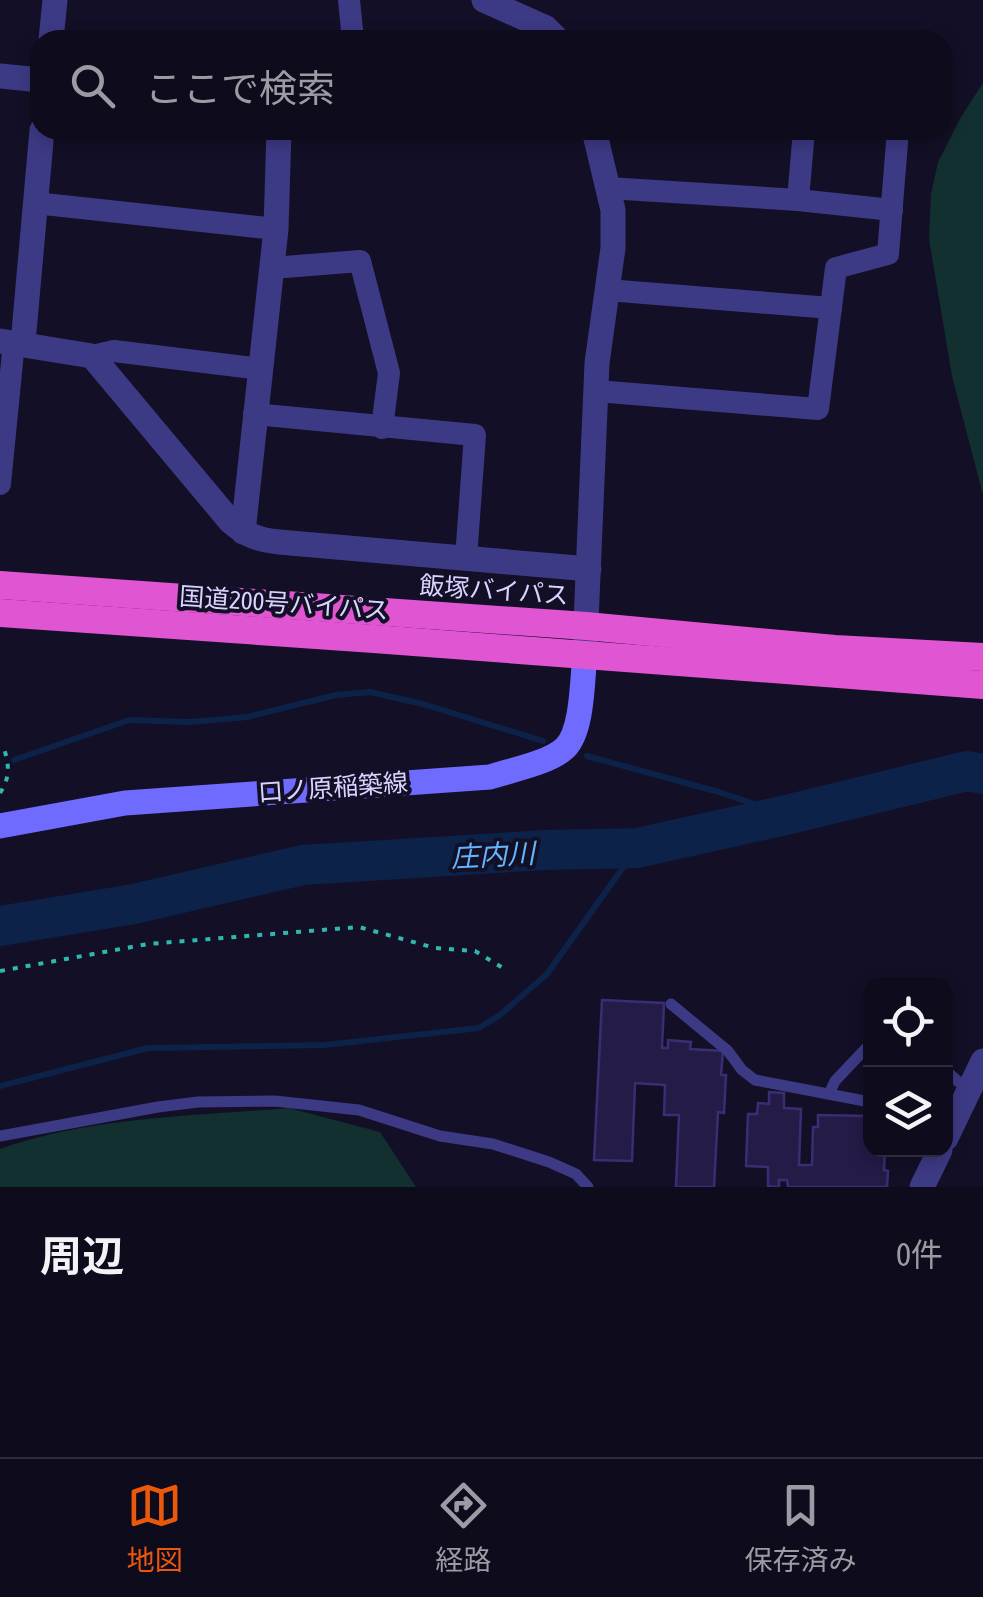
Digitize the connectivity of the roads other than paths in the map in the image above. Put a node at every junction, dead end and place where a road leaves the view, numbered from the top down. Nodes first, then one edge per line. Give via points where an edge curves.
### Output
1 (55, 0) edge
2 (349, 0) edge
3 (484, 0) edge
4 (52, 30) edge
5 (352, 30) edge
6 (548, 30) edge
7 (0, 76) edge
8 (30, 79) edge
9 (41, 140) edge
10 (278, 140) edge
11 (596, 140) edge
12 (803, 140) edge
13 (897, 140) edge
14 (608, 188) junction
15 (798, 200) junction
16 (35, 202) junction
17 (892, 210) junction
18 (276, 229) junction
19 (272, 268) junction
20 (607, 290) junction
21 (831, 308) junction
22 (12, 342) edge
23 (92, 356) junction
24 (261, 369) junction
25 (596, 391) junction
26 (254, 414) junction
27 (382, 428) junction
28 (0, 484) edge
29 (242, 532) junction
30 (466, 558) junction
31 (589, 569) junction
32 (0, 585) edge
33 (0, 614) edge
34 (586, 626) junction
35 (584, 655) junction
36 (983, 657) edge
37 (983, 685) edge
38 (0, 826) edge
39 (671, 1004) dead end
40 (863, 1052) edge
41 (983, 1061) edge
42 (953, 1077) edge
43 (968, 1090) junction
44 (830, 1094) junction
45 (863, 1101) edge
46 (953, 1123) edge
47 (0, 1136) edge
48 (937, 1157) edge
49 (588, 1187) edge
50 (922, 1187) edge

1 - 4 street
2 - 5 street
3 - 6 street
7 - 8 street
9 - 16 street
10 - 18 street
11 - 14 street
12 - 15 street
13 - 17 street
14 - 15 street
14 - 20 street via 613,248
15 - 17 street
16 - 18 street
16 - 22 street
17 - 21 street via 888,254 836,268
18 - 19 street
19 - 24 street
19 - 27 street via 360,260 389,373
20 - 21 street
20 - 25 street
21 - 25 street via 818,408
22 - 23 street
22 - 28 street
23 - 24 street via 114,352
23 - 29 street
24 - 26 street
25 - 31 street
26 - 27 street
26 - 29 street
27 - 30 street via 476,435
29 - 30 street via 262,540
30 - 31 street
31 - 34 street
32 - 34 highway, 飯塚バイパス
33 - 35 highway, 国道200号バイパス
34 - 35 street
34 - 36 highway, 飯塚バイパス
35 - 37 highway, 国道200号バイパス
35 - 38 main road, 口ノ原稲築線 via 576,732 565,748 532,764 490,776 125,803
39 - 44 lane via 755,1080
40 - 44 lane
41 - 43 street
42 - 43 lane
43 - 46 street
44 - 45 lane
47 - 49 lane via 171,1105 276,1101 359,1110 440,1136 493,1144 576,1174
48 - 50 street

